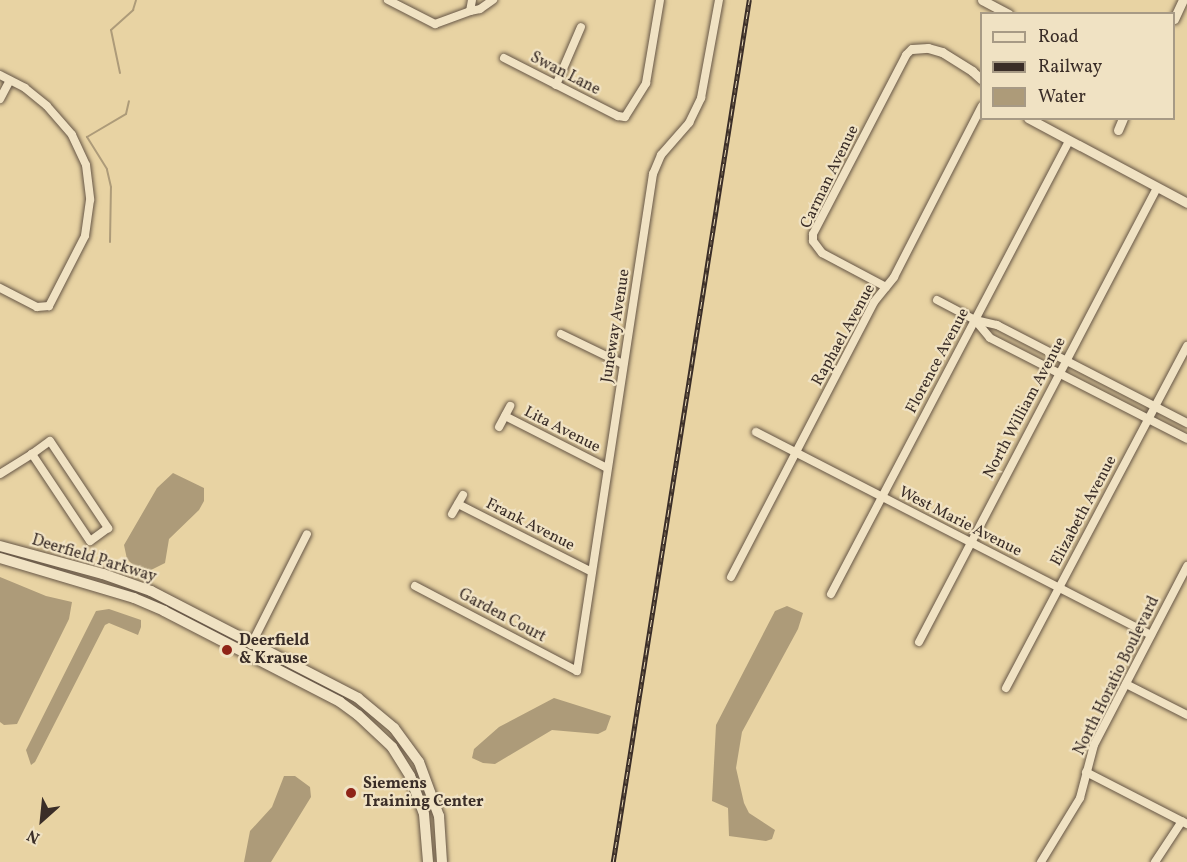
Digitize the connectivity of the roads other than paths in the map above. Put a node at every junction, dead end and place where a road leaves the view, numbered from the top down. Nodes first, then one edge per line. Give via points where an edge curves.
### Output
1 (388, 0) edge
2 (472, 0) edge
3 (494, 0) edge
4 (660, 0) edge
5 (719, 0) edge
6 (982, 0) edge
7 (1183, 0) edge
8 (470, 11) junction
9 (1004, 12) edge
10 (1175, 15) edge
11 (581, 27) dead end
12 (912, 49) joint
13 (504, 58) dead end
14 (0, 75) edge
15 (980, 79) edge
16 (10, 80) junction
17 (556, 85) junction
18 (0, 99) edge
19 (980, 108) edge
20 (1032, 120) edge
21 (1122, 120) edge
22 (1118, 130) dead end
23 (1069, 141) junction
24 (1157, 188) junction
25 (1187, 203) edge
26 (886, 287) junction
27 (0, 288) edge
28 (937, 300) dead end
29 (975, 320) junction
30 (561, 334) dead end
31 (1187, 346) edge
32 (1066, 360) junction
33 (623, 364) junction
34 (1058, 375) junction
35 (510, 406) dead end
36 (1155, 407) junction
37 (505, 416) junction
38 (1148, 420) junction
39 (1187, 423) edge
40 (499, 427) dead end
41 (756, 432) dead end
42 (1187, 439) edge
43 (796, 453) junction
44 (32, 454) junction
45 (607, 468) junction
46 (0, 474) edge
47 (463, 495) dead end
48 (882, 497) junction
49 (458, 504) junction
50 (452, 514) dead end
51 (307, 534) dead end
52 (970, 542) junction
53 (0, 546) edge
54 (0, 558) edge
55 (1187, 566) edge
56 (590, 571) junction
57 (731, 577) dead end
58 (415, 586) dead end
59 (1059, 588) junction
60 (831, 594) dead end
61 (1151, 635) junction
62 (253, 642) junction
63 (919, 642) dead end
64 (246, 654) junction
65 (577, 671) joint
66 (1126, 684) junction
67 (1006, 688) dead end
68 (1187, 715) edge
69 (1086, 772) junction
70 (1184, 823) edge
71 (428, 862) edge
72 (442, 862) edge
73 (1041, 862) edge
74 (1155, 862) edge

1 - 8 street via 435,24
2 - 8 street
3 - 8 street
4 - 17 street, Swan Lane via 646,83 625,117
5 - 33 street, Juneway Avenue via 701,98 689,123 661,155 653,174
6 - 9 street
7 - 10 street
11 - 17 street
12 - 15 street via 942,52
12 - 26 street, Carman Avenue via 813,234 822,253
13 - 17 street, Swan Lane
14 - 16 street
16 - 18 street
16 - 27 street via 25,88 62,121 80,149 89,181 90,208 85,236 49,306 29,304
19 - 26 street, Raphael Avenue
20 - 23 street
21 - 22 street
23 - 24 street
23 - 29 street, Florence Avenue
24 - 25 street
24 - 32 street, North William Avenue
26 - 43 street, Raphael Avenue via 874,302
28 - 29 street
29 - 32 street via 997,325
29 - 34 street via 990,338
29 - 48 street, Florence Avenue
30 - 33 street
31 - 36 street, Elizabeth Avenue
32 - 34 street, North William Avenue
32 - 36 street
33 - 45 street, Juneway Avenue
34 - 38 street
34 - 52 street, North William Avenue
35 - 37 street
36 - 38 street, Elizabeth Avenue
36 - 39 street
37 - 40 street
37 - 45 street, Lita Avenue
38 - 42 street
38 - 59 street, Elizabeth Avenue
41 - 43 street, West Marie Avenue
43 - 48 street, West Marie Avenue
43 - 57 street, Raphael Avenue
44 - 44 street, Deerfield Parkway via 50,441 108,528 90,541
44 - 46 street, Deerfield Parkway
45 - 56 street, Juneway Avenue
47 - 49 street
48 - 52 street, West Marie Avenue
48 - 60 street, Florence Avenue
49 - 50 street
49 - 56 street, Frank Avenue
51 - 62 street
52 - 59 street, West Marie Avenue
52 - 63 street, North William Avenue
53 - 62 main road, Deerfield Parkway via 130,582
54 - 64 main road, Deerfield Parkway via 134,598
55 - 61 street, North Horatio Boulevard
56 - 65 street, Juneway Avenue
58 - 65 street, Garden Court
59 - 61 street, West Marie Avenue
59 - 67 street, Elizabeth Avenue
61 - 66 street, North Horatio Boulevard
62 - 64 street
62 - 72 main road, Deerfield Parkway via 358,698 394,728 419,762 433,796
64 - 71 main road, Deerfield Parkway via 340,702 392,747 410,776 424,814
66 - 68 street
66 - 69 street, North Horatio Boulevard via 1094,745
69 - 70 street
69 - 73 street, North Horatio Boulevard via 1080,798
70 - 74 street

